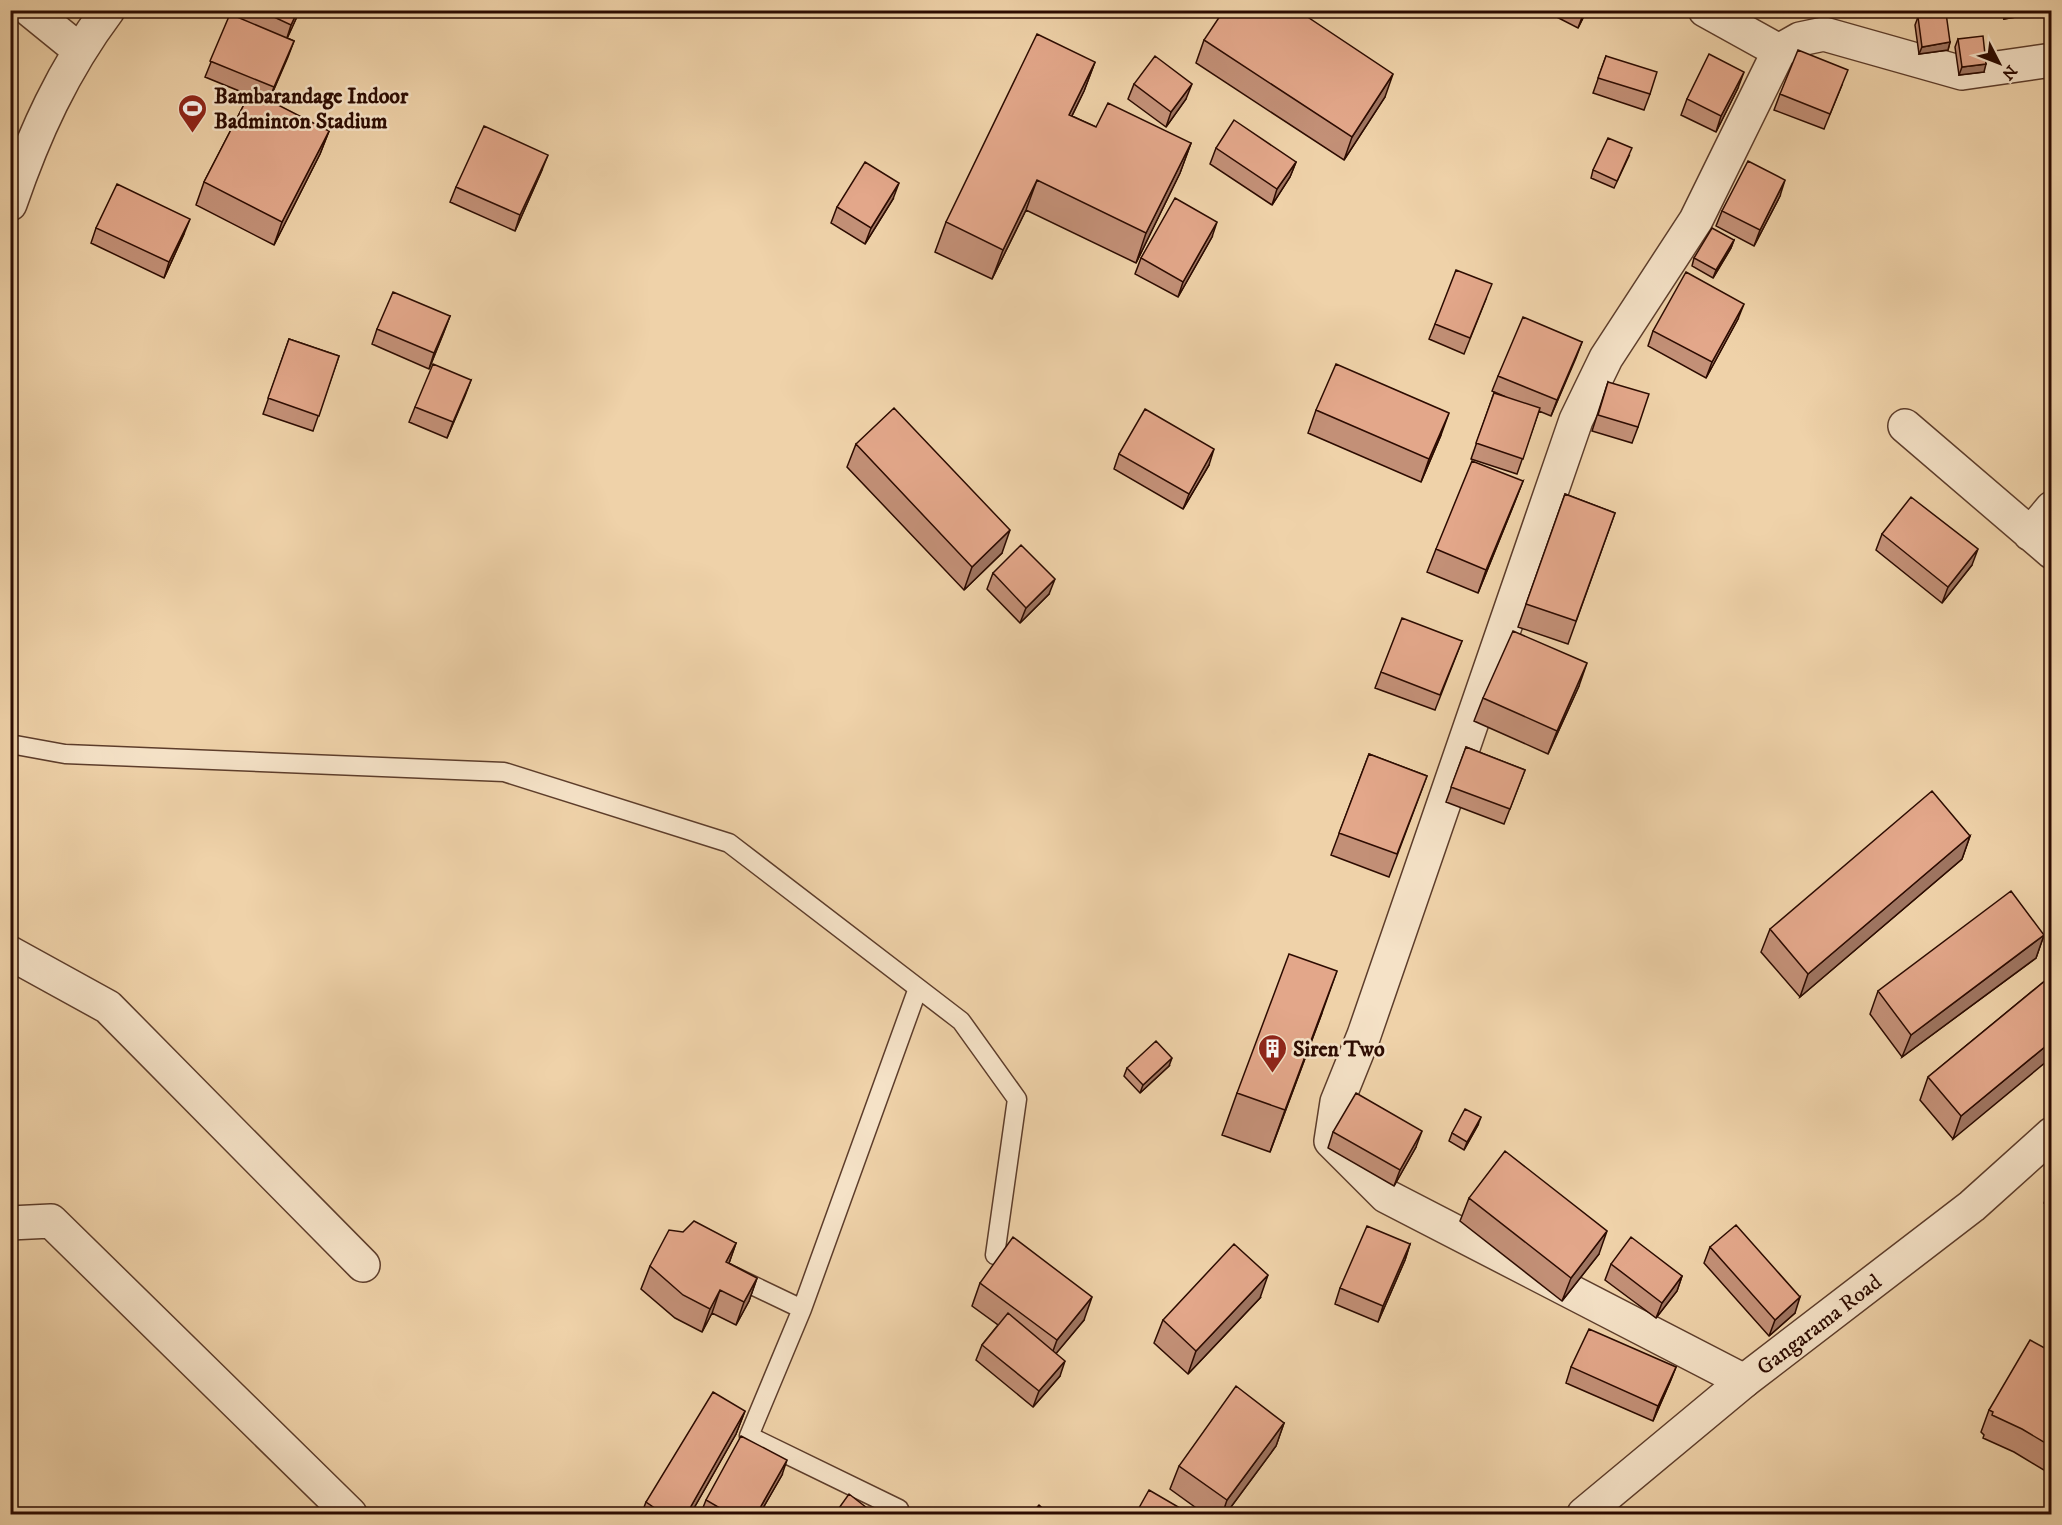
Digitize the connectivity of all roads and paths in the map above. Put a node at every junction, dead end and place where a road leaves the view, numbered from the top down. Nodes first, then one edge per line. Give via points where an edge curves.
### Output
1 (30, 10) edge
2 (108, 10) edge
3 (1705, 10) edge
4 (78, 50) junction
5 (1779, 51) junction
6 (2052, 60) edge
7 (10, 204) edge
8 (1905, 426) dead end
9 (2052, 508) edge
10 (2041, 543) edge
11 (10, 744) edge
12 (10, 953) edge
13 (918, 988) junction
14 (2052, 1134) edge
15 (10, 1223) edge
16 (995, 1255) dead end
17 (363, 1265) dead end
18 (720, 1269) edge
19 (802, 1309) junction
20 (1744, 1381) junction
21 (899, 1509) dead end
22 (350, 1515) edge
23 (1584, 1515) edge

1 - 4 street
2 - 4 street
3 - 5 street
4 - 7 street via 29,149
5 - 6 street via 1800,39 1824,34 1962,73
5 - 20 street via 1696,220 1606,358 1576,420 1364,1035 1337,1102 1331,1141 1386,1197
8 - 10 street
9 - 10 street
11 - 13 lane via 65,754 504,772 729,843
12 - 17 street via 108,1007
13 - 16 lane via 961,1021 1017,1099
13 - 19 lane
14 - 20 street, Gangarama Road via 1972,1206
15 - 22 street via 51,1221
18 - 19 lane
19 - 21 lane via 749,1436
20 - 23 street, Gangarama Road

